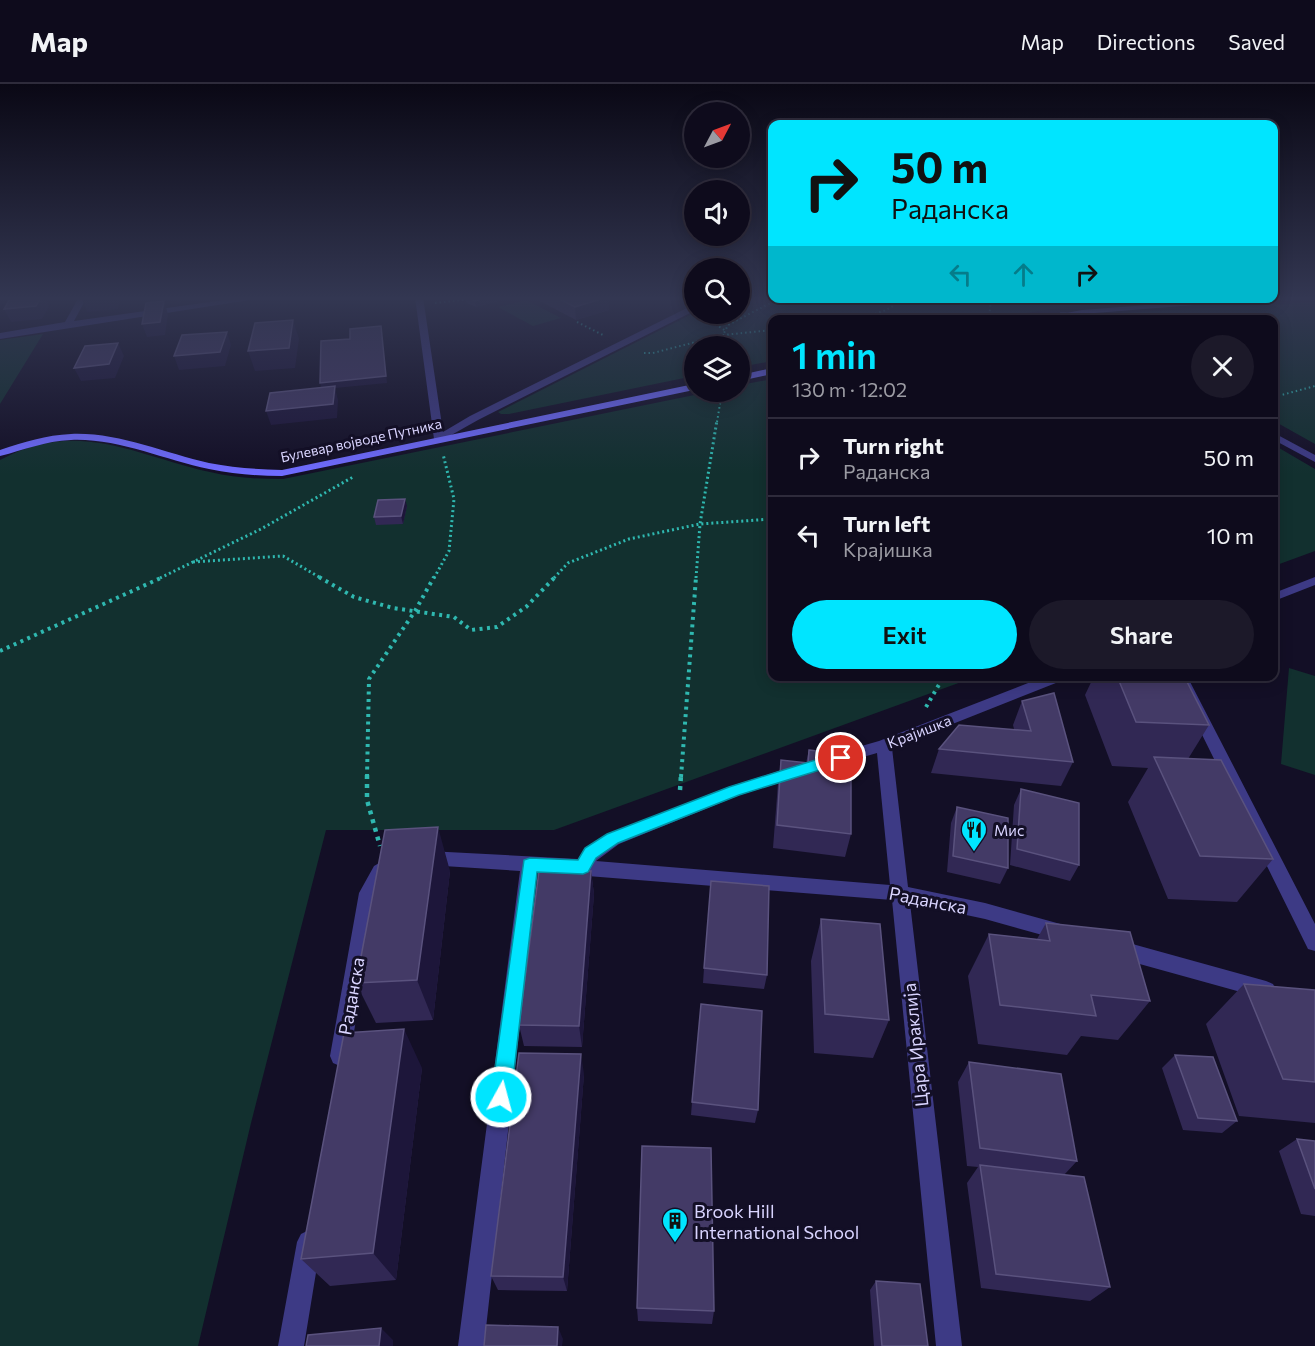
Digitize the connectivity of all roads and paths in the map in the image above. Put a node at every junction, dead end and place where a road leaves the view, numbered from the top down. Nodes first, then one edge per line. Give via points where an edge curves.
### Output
1 (428, 356) edge
2 (598, 356) edge
3 (768, 372) edge
4 (750, 376) edge
5 (1315, 386) edge
6 (684, 389) edge
7 (1278, 396) edge
8 (720, 402) edge
9 (1278, 438) edge
10 (439, 439) junction
11 (0, 453) edge
12 (1315, 459) edge
13 (358, 474) dead end
14 (768, 519) edge
15 (700, 524) junction
16 (193, 562) junction
17 (1315, 581) edge
18 (1278, 595) edge
19 (415, 611) junction
20 (0, 651) edge
21 (1048, 681) edge
22 (1183, 681) edge
23 (884, 745) junction
24 (678, 811) junction
25 (385, 865) junction
26 (530, 865) junction
27 (583, 867) junction
28 (898, 893) junction
29 (1076, 937) edge
30 (1099, 943) edge
31 (1315, 943) edge
32 (1281, 994) edge
33 (336, 1082) edge
34 (312, 1224) edge
35 (291, 1346) edge
36 (471, 1346) edge
37 (949, 1346) edge

1 - 10 street
2 - 10 street
3 - 4 street
5 - 7 path
6 - 10 street, Булевар војводе Путника
8 - 15 path
9 - 12 street
10 - 11 street, Булевар војводе Путника via 269,474 227,471 77,435 38,439
10 - 19 path via 454,498 449,551
13 - 16 path
14 - 15 path
15 - 19 path via 629,539 568,563 526,607 497,627 471,630 454,617
15 - 24 path
16 - 19 path via 283,556 354,597
16 - 20 path
17 - 18 street
19 - 25 path via 369,679 367,800
21 - 23 street, Крајишка
22 - 31 street
23 - 24 street, Крајишка
23 - 28 street, Цара Ираклија
24 - 27 street, Крајишка via 600,846
25 - 26 street, Раданска via 420,857
25 - 33 street, Раданска via 368,893
26 - 27 street, Раданска
26 - 36 street
27 - 28 street, Раданска
28 - 29 street, Раданска via 985,911
28 - 37 street, Цара Ираклија
30 - 32 street
34 - 35 street

